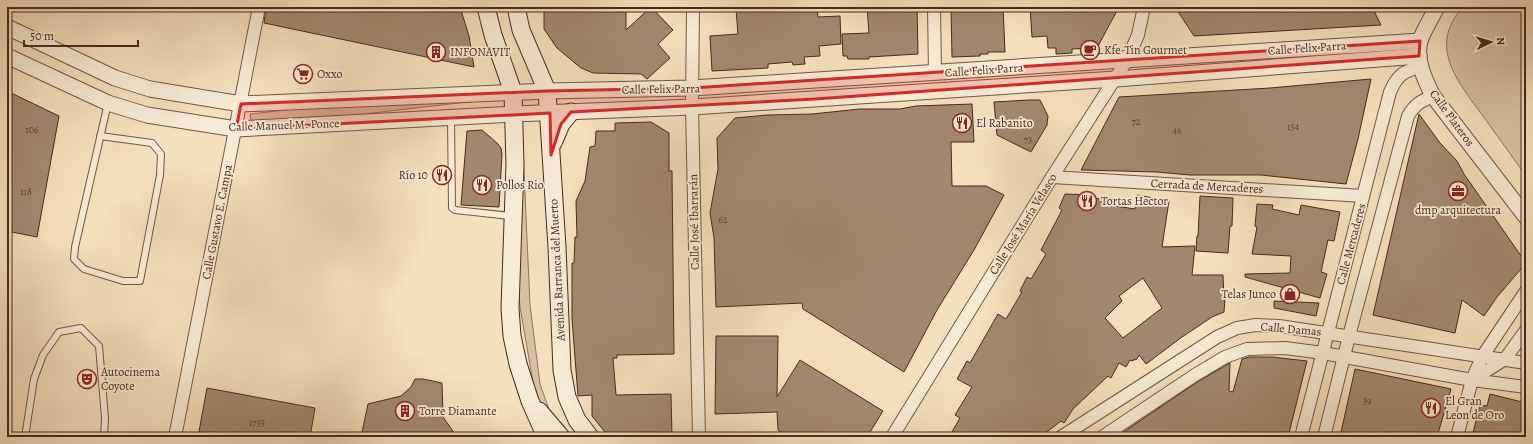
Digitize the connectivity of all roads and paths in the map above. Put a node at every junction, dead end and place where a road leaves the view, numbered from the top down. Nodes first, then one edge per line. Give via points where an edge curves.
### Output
1 (259, 7) edge
2 (486, 7) edge
3 (516, 7) edge
4 (693, 7) edge
5 (934, 7) edge
6 (1144, 7) edge
7 (1437, 7) edge
8 (7, 27) edge
9 (1420, 54) junction
10 (7, 56) edge
11 (1127, 60) junction
12 (935, 73) junction
13 (1116, 79) junction
14 (692, 88) junction
15 (547, 90) junction
16 (513, 92) junction
17 (1433, 96) junction
18 (108, 103) junction
19 (241, 104) junction
20 (692, 107) junction
21 (550, 112) junction
22 (571, 112) junction
23 (514, 114) junction
24 (451, 117) junction
25 (236, 129) junction
26 (100, 136) junction
27 (551, 155) junction
28 (1052, 177) junction
29 (1363, 196) junction
30 (513, 216) junction
31 (1526, 217) edge
32 (1526, 290) edge
33 (1526, 330) edge
34 (1328, 332) junction
35 (1349, 336) junction
36 (1323, 353) junction
37 (1344, 357) junction
38 (1482, 357) junction
39 (1505, 359) junction
40 (1526, 363) edge
41 (1472, 380) junction
42 (1526, 387) edge
43 (530, 401) junction
44 (25, 437) edge
45 (104, 437) edge
46 (174, 437) edge
47 (546, 437) edge
48 (562, 437) edge
49 (590, 437) edge
50 (699, 437) edge
51 (892, 437) edge
52 (1061, 437) edge
53 (1102, 437) edge
54 (1301, 437) edge
55 (1324, 437) edge
56 (1458, 437) edge

1 - 19 street, Calle Gustavo E. Campa
2 - 16 main road
3 - 15 main road, Avenida Barranca del Muerto via 520,30
4 - 14 street, Calle José Ibarrarán
5 - 12 street
6 - 11 street, Calle José María Velasco via 1138,36
7 - 9 street
8 - 19 street, Calle Manuel M. Ponce via 115,78 150,89
9 - 11 street, Calle Felix Parra
9 - 13 street, Calle Felix Parra
9 - 17 street, Calle Plateros via 1426,82
9 - 29 street, Calle Mercaderes via 1395,80 1390,92
10 - 18 street, Calle Manuel M. Ponce
11 - 12 street, Calle Felix Parra
11 - 13 street, Calle José María Velasco
12 - 14 street, Calle Felix Parra
13 - 20 street, Calle Felix Parra
13 - 28 street, Calle José María Velasco
14 - 15 street, Calle Felix Parra
14 - 20 street, Calle José Ibarrarán
15 - 16 street, Calle Manuel M. Ponce
15 - 21 main road, Avenida Barranca del Muerto
16 - 19 street, Calle Manuel M. Ponce
16 - 23 main road
17 - 31 street, Calle Plateros
17 - 35 street, Calle Mercaderes via 1412,107 1408,116
18 - 25 street, Calle Manuel M. Ponce via 147,115
18 - 26 lane
19 - 25 street, Calle Gustavo E. Campa
20 - 22 street, Calle Felix Parra
20 - 50 street, Calle José Ibarrarán
21 - 22 street, Calle Felix Parra
21 - 23 street, Calle Manuel M. Ponce
21 - 27 main road, Avenida Barranca del Muerto
22 - 27 main road via 560,124
23 - 24 street, Calle Manuel M. Ponce
23 - 30 main road
24 - 25 street, Calle Manuel M. Ponce
24 - 30 lane via 452,208
25 - 46 street, Calle Gustavo E. Campa
26 - 26 lane via 74,259 84,269 123,281 140,281 162,154 152,143
27 - 49 main road, Avenida Barranca del Muerto via 562,370 567,397 577,420
28 - 29 street, Cerrada de Mercaderes
28 - 51 street, Calle José María Velasco
29 - 34 street, Calle Mercaderes
30 - 43 main road via 510,308 512,336
32 - 38 street
33 - 39 street
34 - 35 street, Calle Damas
34 - 36 street, Calle Mercaderes
34 - 52 street, Calle Damas via 1279,326 1256,325 1237,328 1217,337
35 - 37 street, Calle Mercaderes
35 - 38 street, Calle Damas
36 - 37 street, Calle Damas
36 - 53 street, Calle Damas via 1284,348 1247,349 1195,375
36 - 54 street, Calle Mercaderes
37 - 41 street, Calle Damas
37 - 55 street, Calle Mercaderes
38 - 39 street, Calle Damas
38 - 41 street
39 - 40 street, Calle Damas
39 - 41 street
41 - 42 street, Calle Damas
41 - 56 street
43 - 47 main road
43 - 48 main road
44 - 45 lane via 34,379 43,355 58,332 81,328 99,346 105,418

